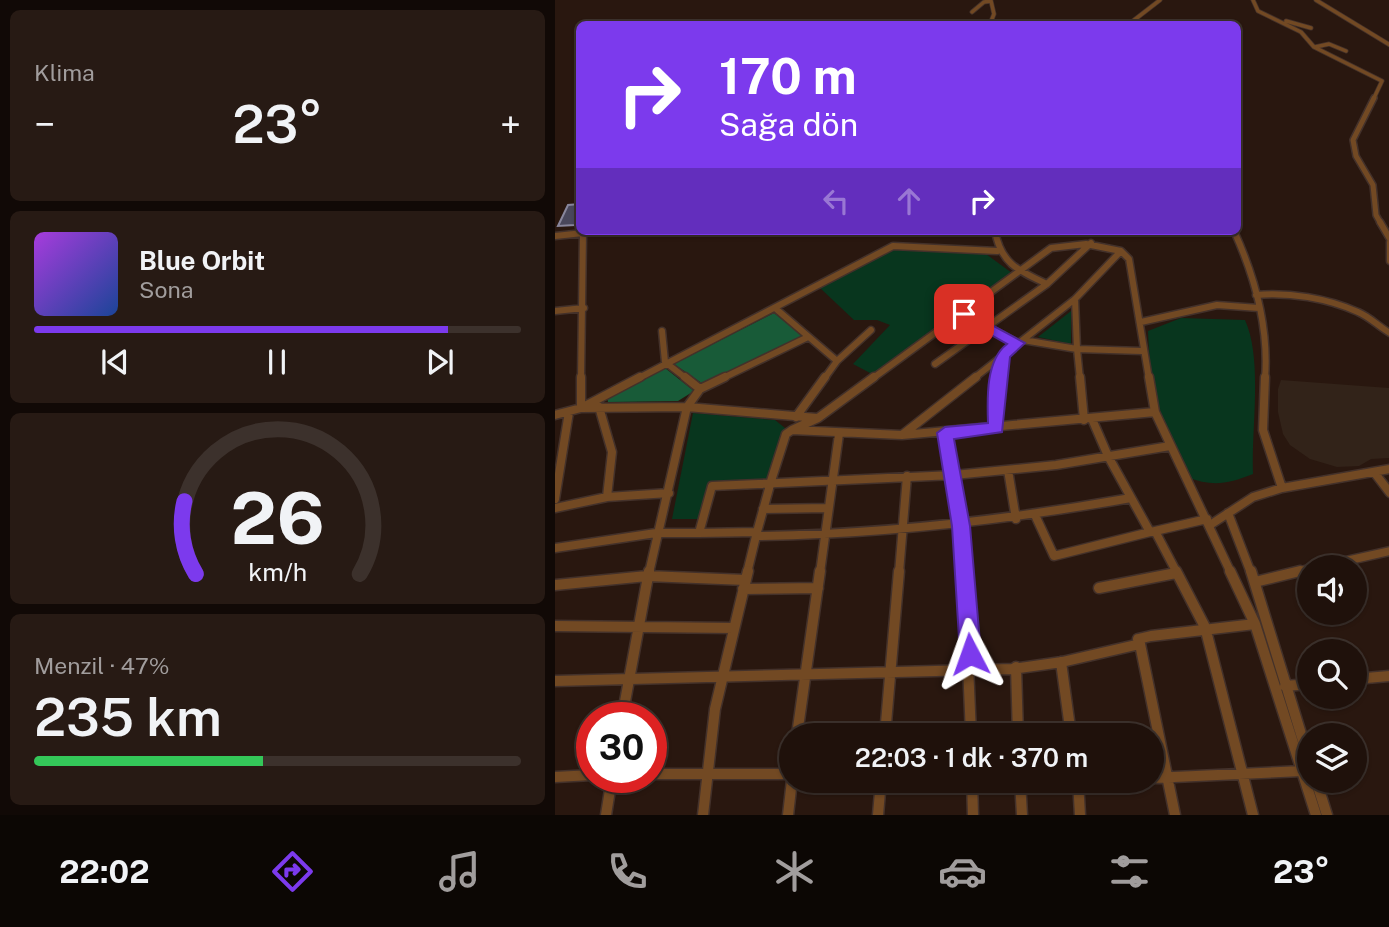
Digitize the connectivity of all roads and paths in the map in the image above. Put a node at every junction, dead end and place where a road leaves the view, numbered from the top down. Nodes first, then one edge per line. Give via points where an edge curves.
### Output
1 (1160, 0) edge
2 (1253, 0) edge
3 (1316, 0) edge
4 (972, 12) dead end
5 (1275, 19) junction
6 (991, 21) edge
7 (1129, 21) edge
8 (1311, 28) dead end
9 (1389, 45) edge
10 (1314, 47) junction
11 (1346, 51) dead end
12 (1389, 79) edge
13 (1382, 81) junction
14 (576, 234) edge
15 (583, 235) edge
16 (995, 235) edge
17 (1235, 235) edge
18 (555, 236) edge
19 (1389, 240) edge
20 (1091, 243) junction
21 (1121, 250) junction
22 (997, 251) junction
23 (1389, 261) edge
24 (1021, 271) junction
25 (1047, 284) junction
26 (1256, 295) junction
27 (1075, 299) junction
28 (584, 308) junction
29 (775, 308) junction
30 (1259, 308) junction
31 (555, 312) edge
32 (964, 314) junction
33 (1141, 322) junction
34 (989, 328) junction
35 (871, 330) dead end
36 (662, 331) dead end
37 (1389, 333) edge
38 (808, 337) junction
39 (1020, 341) junction
40 (1077, 349) junction
41 (1142, 351) junction
42 (1002, 355) junction
43 (837, 361) junction
44 (665, 362) junction
45 (935, 364) dead end
46 (700, 389) junction
47 (599, 407) junction
48 (687, 407) junction
49 (581, 408) junction
50 (569, 412) junction
51 (1155, 412) junction
52 (555, 415) edge
53 (796, 417) junction
54 (817, 418) junction
55 (1088, 420) junction
56 (996, 428) junction
57 (792, 430) junction
58 (945, 433) junction
59 (839, 434) junction
60 (902, 435) junction
61 (1170, 446) junction
62 (1108, 456) junction
63 (557, 468) edge
64 (1008, 470) junction
65 (1389, 470) edge
66 (1374, 472) junction
67 (954, 475) junction
68 (907, 476) junction
69 (832, 480) junction
70 (770, 483) junction
71 (1282, 488) junction
72 (669, 492) junction
73 (1389, 493) edge
74 (607, 498) junction
75 (1131, 498) junction
76 (555, 499) edge
77 (555, 508) edge
78 (828, 508) junction
79 (763, 509) junction
80 (1228, 513) junction
81 (1035, 515) junction
82 (1016, 519) junction
83 (1209, 522) junction
84 (961, 526) junction
85 (903, 529) junction
86 (1152, 531) junction
87 (656, 533) junction
88 (700, 533) junction
89 (757, 534) junction
90 (823, 536) junction
91 (555, 548) edge
92 (1389, 551) edge
93 (1367, 556) edge
94 (1297, 572) edge
95 (1176, 573) junction
96 (647, 576) junction
97 (1255, 582) junction
98 (555, 585) edge
99 (744, 585) junction
100 (817, 588) junction
101 (1099, 588) dead end
102 (1255, 624) junction
103 (641, 625) junction
104 (555, 626) edge
105 (1205, 627) junction
106 (733, 628) junction
107 (1140, 644) junction
108 (1061, 662) junction
109 (1016, 667) junction
110 (971, 670) junction
111 (892, 674) junction
112 (723, 676) junction
113 (803, 676) junction
114 (1389, 676) edge
115 (629, 677) junction
116 (1367, 678) edge
117 (555, 681) edge
118 (1297, 685) edge
119 (1285, 686) junction
120 (625, 702) edge
121 (798, 723) edge
122 (886, 723) edge
123 (971, 723) edge
124 (1018, 723) edge
125 (1069, 723) edge
126 (1297, 723) edge
127 (1297, 755) edge
128 (1297, 771) edge
129 (704, 772) junction
130 (667, 773) edge
131 (779, 774) edge
132 (1244, 774) junction
133 (576, 776) edge
134 (1164, 776) edge
135 (1168, 776) junction
136 (555, 777) edge
137 (609, 793) edge
138 (791, 793) edge
139 (880, 793) edge
140 (973, 793) edge
141 (1021, 793) edge
142 (1079, 793) edge
143 (1309, 793) edge
144 (1320, 793) edge
145 (606, 815) edge
146 (703, 815) edge
147 (788, 815) edge
148 (878, 815) edge
149 (973, 815) edge
150 (1022, 815) edge
151 (1080, 815) edge
152 (1175, 815) edge
153 (1253, 815) edge
154 (1316, 815) edge
155 (1327, 815) edge

1 - 7 street
2 - 5 street via 1258,10
3 - 9 street
4 - 6 street via 991,1
5 - 8 street
5 - 10 street via 1301,32
10 - 11 street via 1329,44
10 - 13 street
12 - 13 street
13 - 19 street via 1353,140 1356,156 1373,185 1376,215
14 - 18 street
15 - 28 street
16 - 22 street
17 - 26 street
19 - 23 street
20 - 21 street
20 - 24 street via 1051,248
20 - 25 street
21 - 27 street
21 - 33 street via 1129,259
22 - 24 street via 1009,267
22 - 29 street via 893,246
24 - 25 street
24 - 32 street
25 - 34 street
26 - 30 street
26 - 37 street via 1293,295 1354,310
27 - 39 street
27 - 40 street
28 - 31 street
28 - 49 street
29 - 38 street
29 - 44 street
30 - 33 street via 1217,305
30 - 71 street via 1265,348 1262,424
32 - 34 street
32 - 54 street
33 - 41 street
34 - 39 street
34 - 45 street
35 - 43 street
36 - 44 street
38 - 43 street
38 - 46 street
39 - 40 street
39 - 42 street
40 - 41 street
40 - 55 street
41 - 51 street
42 - 56 street
42 - 60 street
43 - 53 street
44 - 46 street
44 - 49 street
46 - 48 street
47 - 48 street
47 - 49 street
47 - 74 street via 610,435 614,466
48 - 53 street
48 - 72 street
49 - 50 street
50 - 52 street
50 - 63 street
51 - 55 street
51 - 61 street
53 - 54 street
54 - 57 street
55 - 56 street
55 - 62 street
56 - 58 street
57 - 59 street
57 - 70 street via 785,434
58 - 60 street
58 - 67 street
59 - 60 street
59 - 69 street
61 - 62 street
61 - 83 street
62 - 64 street
62 - 75 street
63 - 76 street
64 - 67 street
64 - 82 street
65 - 66 street
66 - 71 street
66 - 73 street
67 - 68 street
67 - 84 street
68 - 69 street
68 - 85 street
69 - 70 street
69 - 78 street
70 - 79 street
70 - 88 street via 712,486
71 - 80 street via 1253,497
72 - 74 street
72 - 87 street
74 - 77 street
75 - 81 street
75 - 86 street
78 - 79 street
78 - 90 street
79 - 89 street
80 - 83 street
80 - 97 street
81 - 82 street
81 - 86 street via 1054,556
82 - 84 street
83 - 86 street
83 - 102 street
84 - 85 street
84 - 110 street
85 - 90 street
85 - 111 street
86 - 95 street
87 - 88 street
87 - 91 street
87 - 96 street
88 - 89 street
89 - 90 street
89 - 99 street
90 - 100 street
92 - 93 street
94 - 97 street
95 - 101 street
95 - 105 street
96 - 98 street
96 - 99 street
96 - 103 street
97 - 119 street
99 - 100 street
99 - 106 street
100 - 113 street
102 - 105 street
102 - 127 street
103 - 104 street
103 - 106 street
103 - 115 street
105 - 107 street via 1138,639
105 - 132 street
106 - 112 street
107 - 108 street
107 - 135 street
108 - 109 street
108 - 125 street
109 - 110 street
109 - 124 street
110 - 111 street
110 - 123 street
111 - 113 street
111 - 122 street
112 - 113 street
112 - 115 street
112 - 129 street
113 - 121 street
114 - 116 street
115 - 117 street
115 - 120 street
118 - 119 street
119 - 126 street
128 - 132 street
129 - 130 street
129 - 131 street
129 - 146 street
132 - 135 street
132 - 153 street
133 - 136 street
134 - 135 street
135 - 152 street
137 - 145 street
138 - 147 street
139 - 148 street
140 - 149 street
141 - 150 street
142 - 151 street
143 - 154 street
144 - 155 street

